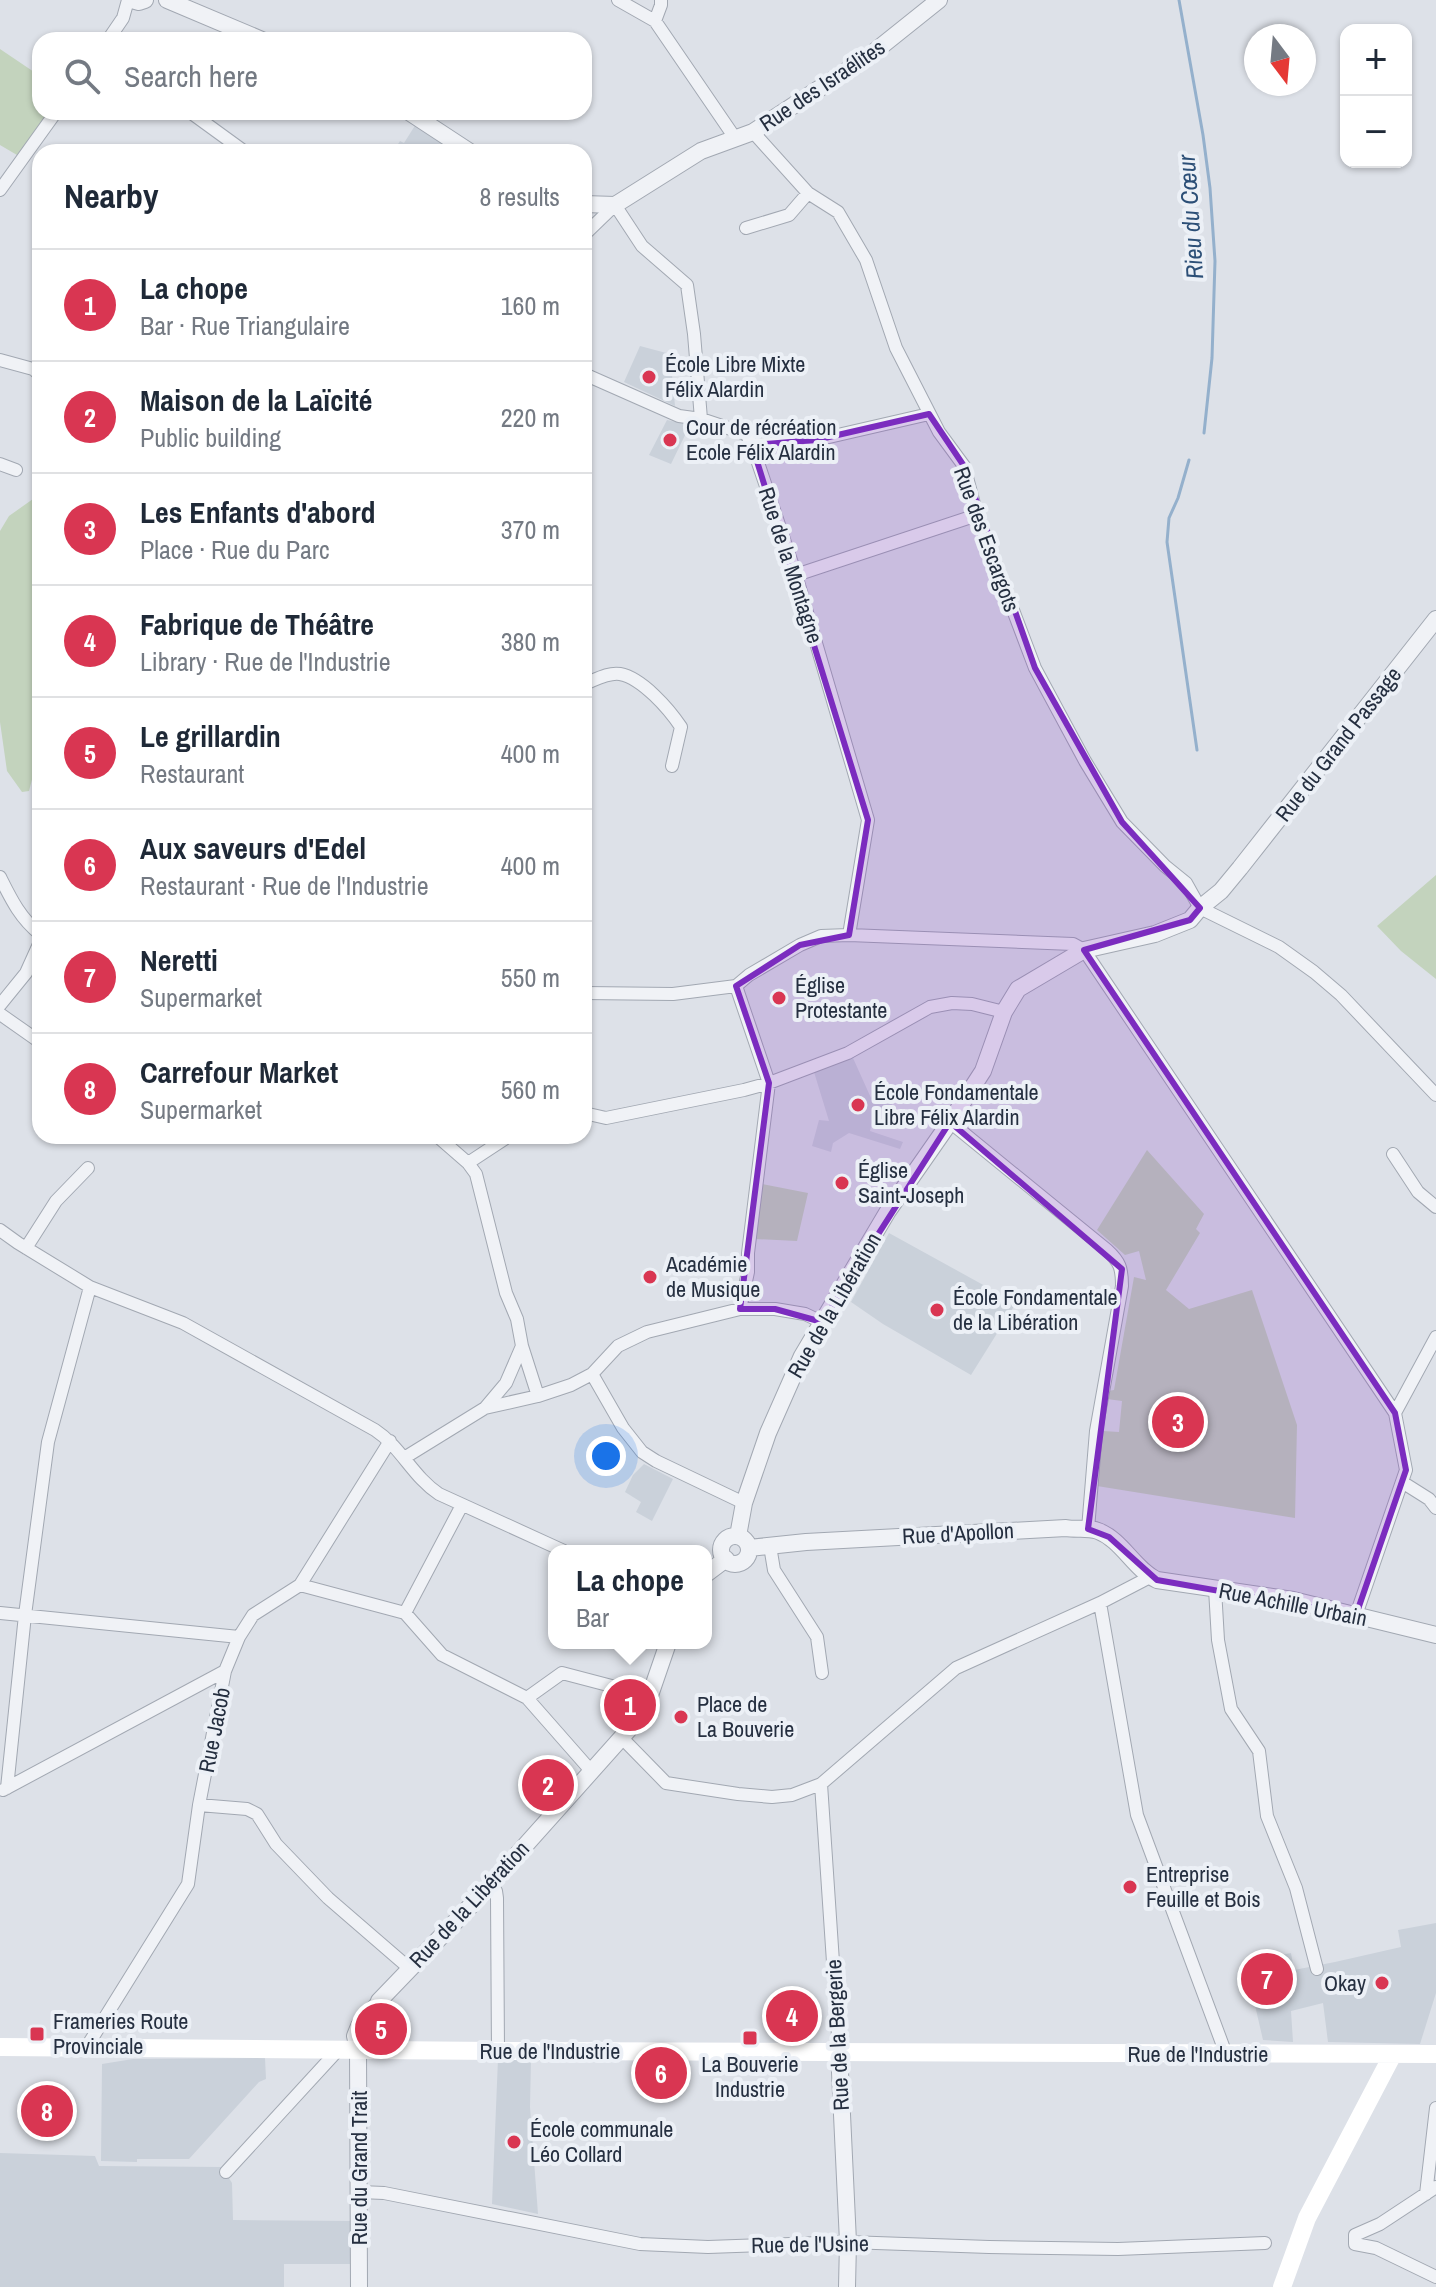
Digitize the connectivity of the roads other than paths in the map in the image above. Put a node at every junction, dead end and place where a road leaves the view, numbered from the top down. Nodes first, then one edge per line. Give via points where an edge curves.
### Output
1 (136, 0) edge
2 (167, 0) edge
3 (618, 0) edge
4 (661, 0) edge
5 (939, 0) edge
6 (655, 21) junction
7 (113, 32) edge
8 (243, 32) edge
9 (50, 120) edge
10 (201, 120) edge
11 (421, 120) edge
12 (753, 132) junction
13 (735, 138) junction
14 (33, 144) edge
15 (234, 144) edge
16 (458, 144) edge
17 (32, 145) edge
18 (0, 190) edge
19 (808, 193) junction
20 (592, 204) edge
21 (615, 205) junction
22 (592, 227) edge
23 (746, 228) dead end
24 (0, 360) edge
25 (32, 369) edge
26 (592, 378) edge
27 (929, 414) junction
28 (701, 419) junction
29 (752, 445) junction
30 (0, 464) edge
31 (16, 470) dead end
32 (977, 515) junction
33 (796, 575) junction
34 (1436, 619) edge
35 (592, 681) edge
36 (672, 766) dead end
37 (0, 877) edge
38 (1200, 908) junction
39 (32, 928) edge
40 (849, 935) junction
41 (1084, 950) junction
42 (32, 960) edge
43 (736, 986) junction
44 (592, 993) edge
45 (0, 1005) edge
46 (1004, 1012) junction
47 (0, 1014) edge
48 (32, 1036) edge
49 (769, 1083) junction
50 (1436, 1095) edge
51 (592, 1115) edge
52 (950, 1122) junction
53 (446, 1144) edge
54 (497, 1144) edge
55 (1393, 1154) dead end
56 (468, 1163) junction
57 (88, 1168) dead end
58 (1436, 1207) edge
59 (0, 1230) edge
60 (26, 1248) junction
61 (90, 1287) junction
62 (740, 1309) junction
63 (822, 1322) junction
64 (1436, 1337) edge
65 (522, 1346) junction
66 (592, 1374) junction
67 (538, 1396) junction
68 (485, 1408) junction
69 (1395, 1413) junction
70 (390, 1441) junction
71 (404, 1458) junction
72 (1402, 1482) junction
73 (744, 1503) junction
74 (462, 1505) junction
75 (1436, 1508) edge
76 (1088, 1529) junction
77 (743, 1542) junction
78 (551, 1545) edge
79 (770, 1546) junction
80 (712, 1570) edge
81 (1150, 1577) junction
82 (300, 1585) junction
83 (1215, 1589) junction
84 (1100, 1603) junction
85 (0, 1613) edge
86 (405, 1613) junction
87 (25, 1615) junction
88 (1356, 1615) junction
89 (1436, 1635) edge
90 (239, 1637) junction
91 (666, 1649) edge
92 (225, 1671) junction
93 (822, 1673) dead end
94 (527, 1698) junction
95 (648, 1700) junction
96 (622, 1738) junction
97 (592, 1772) junction
98 (821, 1784) junction
99 (4, 1790) edge
100 (199, 1805) junction
101 (491, 1885) junction
102 (409, 1968) junction
103 (1317, 1969) dead end
104 (0, 2047) edge
105 (86, 2048) junction
106 (348, 2049) junction
107 (498, 2051) junction
108 (839, 2051) junction
109 (1226, 2054) junction
110 (1393, 2054) junction
111 (1436, 2054) edge
112 (1436, 2108) edge
113 (226, 2172) dead end
114 (1431, 2190) edge
115 (360, 2192) junction
116 (848, 2242) junction
117 (1265, 2243) dead end
118 (1436, 2277) edge
119 (359, 2287) edge
120 (847, 2287) edge
121 (1282, 2287) edge

1 - 7 street via 134,13
2 - 8 street
3 - 6 street
4 - 6 street
5 - 12 street, Rue des Israélites via 869,56
6 - 13 street
9 - 14 street
10 - 15 street
11 - 16 street
12 - 13 street, Rue des Israélites
12 - 19 street, Rue des Escargots
13 - 21 street, Rue des Israélites via 701,151
17 - 18 street
19 - 23 street via 789,215
19 - 27 street, Rue des Escargots via 838,212 866,260 896,348
20 - 21 street
21 - 22 street
21 - 28 street via 642,246 687,285
24 - 25 street
26 - 28 street via 679,416
27 - 29 street via 816,440
27 - 32 street, Rue des Escargots via 964,466
28 - 29 street via 746,434
29 - 33 street, Rue de la Montagne
30 - 31 street
32 - 33 street
32 - 38 street, Rue des Escargots via 1035,668 1085,761 1122,822 1186,883
33 - 40 street, Rue de la Montagne via 868,820
34 - 38 street, Rue du Grand Passage via 1240,868
35 - 36 street via 620,674 641,684 671,711 681,727
37 - 39 street
38 - 41 street via 1190,920 1155,934
38 - 50 street via 1279,947 1314,972
40 - 41 street via 1073,944
40 - 43 street via 821,936 800,945
41 - 46 street, Rue de la Libération via 1018,989
41 - 69 street
42 - 45 street
43 - 44 street via 673,994
43 - 49 street
46 - 49 street via 972,1004 930,1007 848,1053
46 - 52 street, Rue de la Libération via 983,1071
47 - 48 street
49 - 51 street via 606,1118
49 - 62 street
52 - 63 street, Rue de la Libération via 888,1211
52 - 76 street via 1119,1260 1122,1286
53 - 56 street
54 - 56 street
55 - 58 street via 1418,1192
56 - 65 street via 476,1174
57 - 60 street via 56,1201
59 - 60 street
60 - 61 street
61 - 70 street via 183,1323
61 - 87 street via 48,1442
62 - 63 street via 775,1309
62 - 66 street via 647,1332 618,1346
63 - 73 street, Rue de la Libération via 785,1391
64 - 69 street
65 - 67 street
65 - 68 street via 506,1383
66 - 67 street
66 - 73 street via 642,1452
67 - 68 street
68 - 71 street
69 - 72 street via 1405,1458
70 - 71 street
70 - 82 street, Rue Jacob
71 - 74 street via 428,1486
72 - 75 street
72 - 88 street
73 - 77 street, Rue de la Libération
74 - 78 street
74 - 86 street
76 - 79 street, Rue d'Apollon
76 - 81 street via 1109,1537
77 - 79 street, Rue d'Apollon
77 - 80 street, Rue de la Libération via 731,1537 724,1542 726,1559
79 - 93 street via 774,1570 817,1637
81 - 83 street, Rue Achille Urbain
81 - 84 street
82 - 86 street
82 - 90 street, Rue Jacob via 253,1615
83 - 88 street, Rue Achille Urbain
83 - 103 street via 1231,1709 1259,1751 1267,1816 1296,1888
84 - 98 street via 956,1668
84 - 109 street via 1137,1815
85 - 87 street
86 - 94 street via 442,1655
87 - 90 street
87 - 99 street
88 - 89 street, Rue Achille Urbain
90 - 92 street, Rue Jacob
91 - 95 street, Rue de la Libération
92 - 99 street
92 - 100 street, Rue Jacob
94 - 95 street via 562,1673
94 - 97 street
95 - 96 street, Rue de la Libération
96 - 97 street, Rue de la Libération
96 - 98 street via 666,1783 772,1797
97 - 101 street, Rue de la Libération
98 - 108 street, Rue de la Bergerie
100 - 102 street via 257,1814 276,1844 328,1898
100 - 105 street, Rue Jacob via 188,1884
101 - 102 street, Rue de la Libération
101 - 107 street via 497,1898
102 - 106 street, Rue de la Libération via 359,2026
104 - 105 main road, Rue de l'Industrie
105 - 106 main road, Rue de l'Industrie
106 - 107 main road, Rue de l'Industrie
106 - 113 street, Rue de la Libération
106 - 115 street, Rue du Grand Trait
107 - 108 main road, Rue de l'Industrie
108 - 109 main road, Rue de l'Industrie
108 - 116 street, Rue de la Bergerie
109 - 110 main road, Rue de l'Industrie
110 - 111 main road, Rue de l'Industrie
110 - 121 main road via 1307,2218
112 - 114 street
114 - 118 street via 1355,2235 1355,2244 1376,2248
115 - 116 street, Rue de l'Usine via 633,2244
115 - 119 street, Rue du Grand Trait
116 - 117 street, Rue de l'Usine via 1118,2249
116 - 120 street, Rue de la Bergerie

